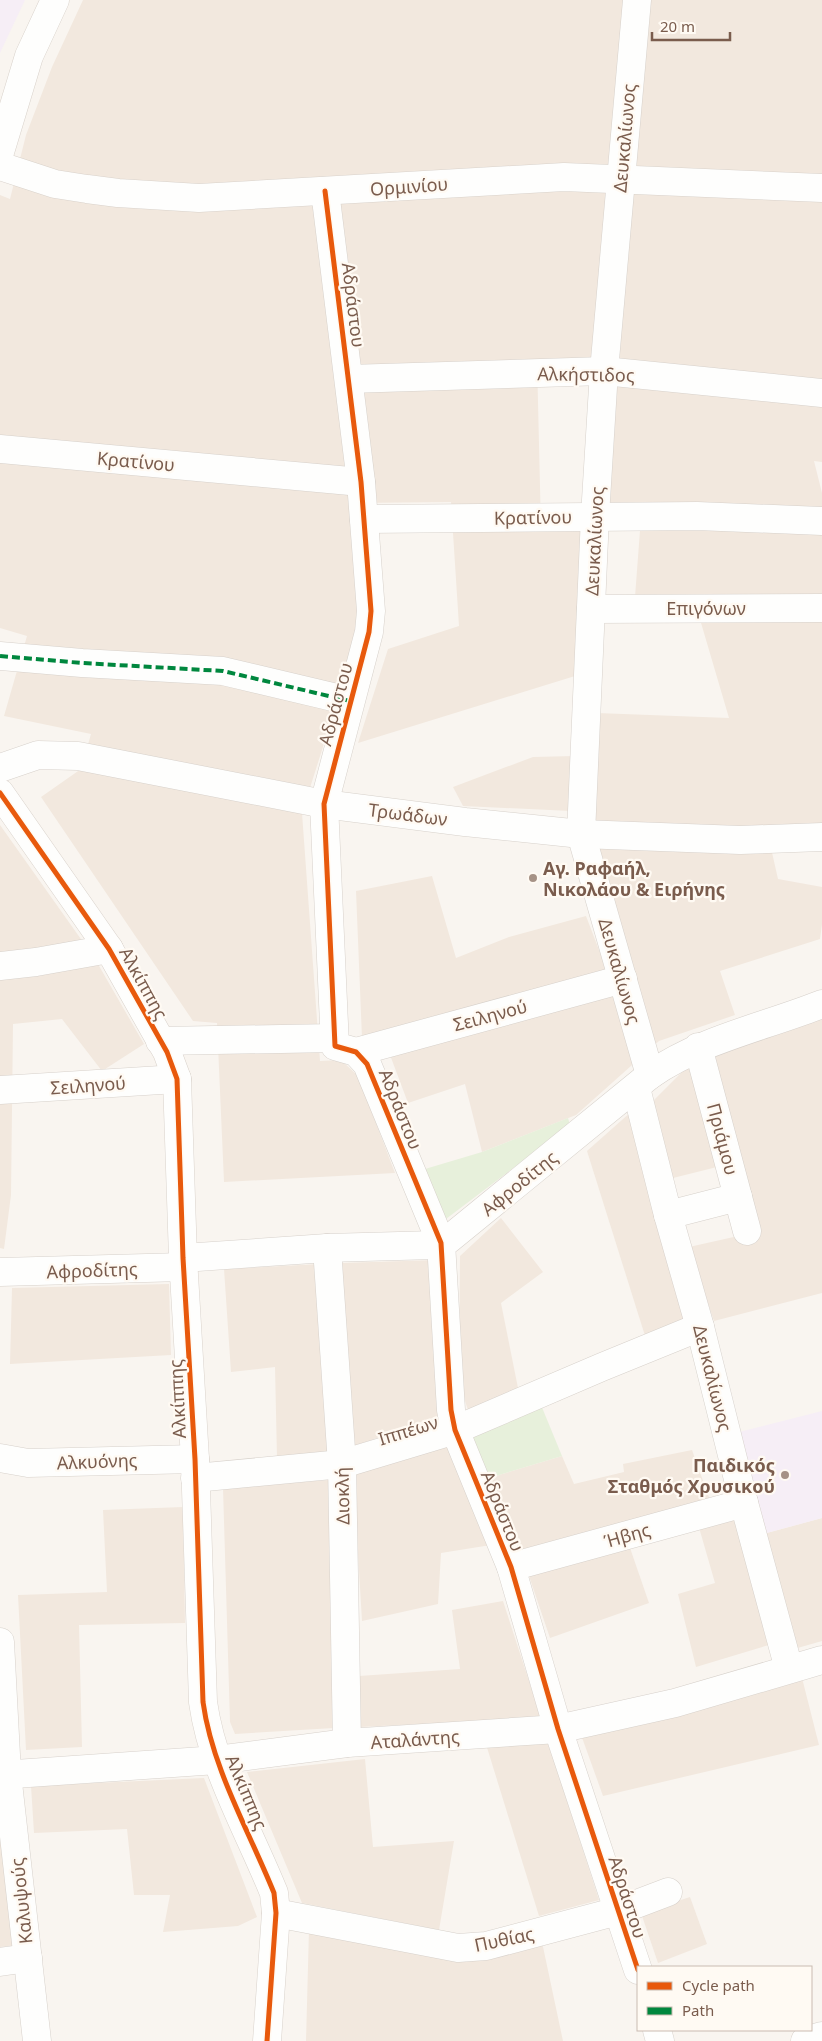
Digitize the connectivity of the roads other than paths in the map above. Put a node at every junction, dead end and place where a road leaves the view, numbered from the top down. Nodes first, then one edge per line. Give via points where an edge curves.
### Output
1 (55, 0) edge
2 (637, 0) edge
3 (0, 152) edge
4 (0, 166) edge
5 (620, 179) junction
6 (822, 188) edge
7 (325, 191) junction
8 (604, 371) junction
9 (349, 379) junction
10 (822, 393) edge
11 (0, 449) edge
12 (361, 482) junction
13 (595, 516) junction
14 (364, 519) junction
15 (822, 521) edge
16 (822, 608) edge
17 (591, 609) junction
18 (0, 656) edge
19 (350, 701) junction
20 (0, 768) edge
21 (0, 793) edge
22 (324, 804) junction
23 (581, 834) junction
24 (822, 837) edge
25 (110, 949) junction
26 (0, 966) edge
27 (623, 979) junction
28 (822, 1004) edge
29 (160, 1041) junction
30 (345, 1045) junction
31 (698, 1047) junction
32 (177, 1079) junction
33 (642, 1081) junction
34 (0, 1090) edge
35 (738, 1197) junction
36 (668, 1215) junction
37 (747, 1231) dead end
38 (441, 1243) junction
39 (327, 1248) junction
40 (183, 1262) junction
41 (0, 1272) edge
42 (0, 1282) edge
43 (700, 1327) junction
44 (455, 1430) junction
45 (0, 1458) edge
46 (342, 1464) junction
47 (195, 1468) junction
48 (744, 1503) junction
49 (511, 1567) junction
50 (0, 1642) edge
51 (822, 1660) edge
52 (789, 1669) junction
53 (558, 1729) junction
54 (347, 1743) junction
55 (217, 1760) junction
56 (3, 1774) edge
57 (668, 1892) dead end
58 (618, 1911) junction
59 (276, 1913) junction
60 (28, 1958) junction
61 (0, 1962) edge
62 (637, 1967) edge
63 (822, 2036) edge
64 (37, 2041) edge
65 (267, 2041) edge
66 (805, 2041) edge

1 - 3 street via 29,56
2 - 5 street, Δευκαλίωνος
4 - 7 street, Ορμινίου via 55,184 118,193 207,198
5 - 6 street, Ορμινίου
5 - 7 street, Ορμινίου via 564,177
5 - 8 street, Δευκαλίωνος
7 - 9 street, Αδράστου
8 - 9 street, Αλκήστιδος
8 - 10 street, Αλκήστιδος
8 - 13 street, Δευκαλίωνος
9 - 12 street, Αδράστου
11 - 12 street, Κρατίνου
12 - 14 street, Αδράστου
13 - 14 street, Κρατίνου
13 - 15 street, Κρατίνου
13 - 17 street, Δευκαλίωνος
14 - 19 street, Αδράστου via 371,610 369,632
16 - 17 street, Επιγόνων
17 - 23 street, Δευκαλίωνος
18 - 19 street via 223,671
19 - 22 street, Αδράστου
20 - 22 street, Τρωάδων via 38,755 78,756
21 - 25 street, Αλκίππης
22 - 23 street, Τρωάδων
22 - 30 street, Αδράστου
23 - 24 street, Τρωάδων via 740,840
23 - 27 street, Δευκαλίωνος
25 - 26 street
25 - 29 street, Αλκίππης
27 - 30 street, Σειληνού
27 - 33 street, Δευκαλίωνος
28 - 31 street, Αφροδίτης
29 - 30 street, Σειληνού
29 - 32 street, Αλκίππης
30 - 38 street, Αδράστου via 367,1064
31 - 33 street, Αφροδίτης via 670,1061
31 - 35 street, Πριάμου
32 - 34 street, Σειληνού
32 - 40 street, Αλκίππης
33 - 36 street, Δευκαλίωνος
33 - 38 street, Αφροδίτης
35 - 36 street
35 - 37 street, Πριάμου
36 - 43 street, Δευκαλίωνος
38 - 39 street, Αφροδίτης
38 - 44 street, Αδράστου
39 - 40 street, Αφροδίτης
39 - 46 street, Διοκλή
40 - 41 street, Αφροδίτης
40 - 47 street, Αλκίππης
41 - 42 street
43 - 44 street, Ιππέων
43 - 48 street, Δευκαλίωνος
44 - 46 street, Ιππέων
44 - 49 street, Αδράστου
45 - 47 street, Αλκυόνης via 28,1463
46 - 47 street, Ιππέων
46 - 54 street, Διοκλή
47 - 55 street, Αλκίππης via 203,1702
48 - 49 street, Ήβης
48 - 52 street, Δευκαλίωνος
49 - 53 street, Αδράστου
50 - 56 street, Καλυψούς
51 - 52 street, Αταλάντης
52 - 53 street, Αταλάντης via 675,1703
53 - 54 street, Αταλάντης
53 - 58 street, Αδράστου
54 - 55 street, Αταλάντης
55 - 56 street, Αταλάντης
55 - 59 street, Αλκίππης via 274,1893
56 - 60 street, Καλυψούς
57 - 58 street, Πυθίας
58 - 59 street, Πυθίας via 486,1946 458,1948
58 - 62 street, Αδράστου
59 - 65 street, Αλκίππης
60 - 61 street
60 - 64 street, Καλυψούς
63 - 66 street

